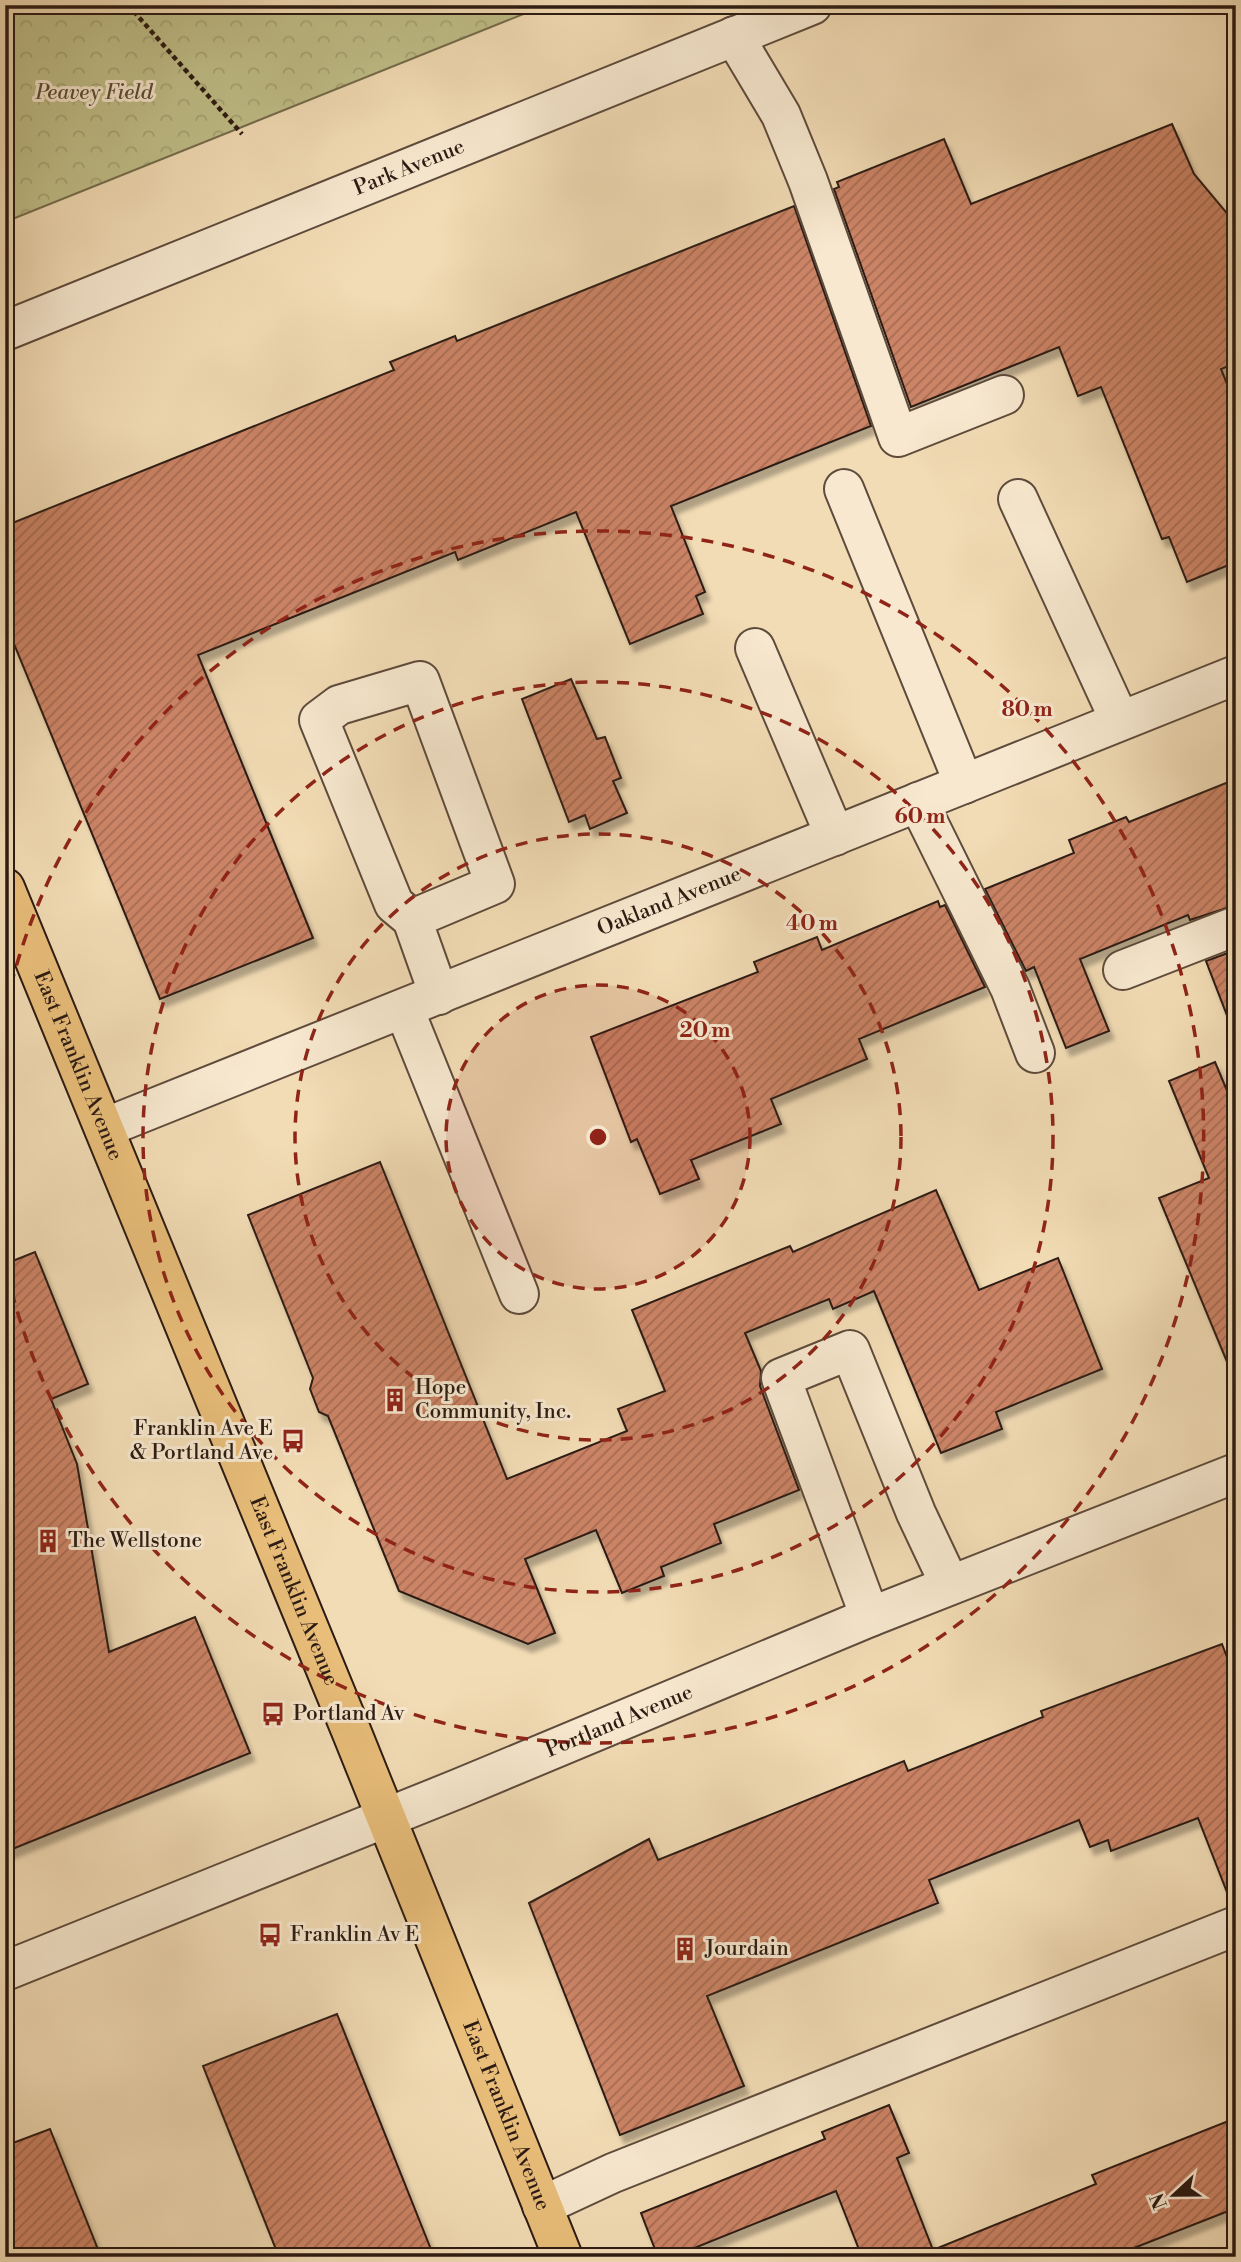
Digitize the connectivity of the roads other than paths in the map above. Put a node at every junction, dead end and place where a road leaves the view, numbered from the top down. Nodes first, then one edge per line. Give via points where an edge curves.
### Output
1 (812, 5) edge
2 (734, 36) junction
3 (5, 331) edge
4 (1004, 395) dead end
5 (844, 489) dead end
6 (1018, 499) dead end
7 (755, 648) dead end
8 (1236, 675) edge
9 (1120, 722) junction
10 (964, 784) junction
11 (918, 802) junction
12 (835, 836) junction
13 (5, 888) edge
14 (412, 919) junction
15 (1236, 926) edge
16 (1123, 970) dead end
17 (439, 995) junction
18 (404, 1009) junction
19 (1035, 1053) dead end
20 (104, 1128) junction
21 (519, 1294) dead end
22 (1236, 1473) edge
23 (950, 1585) junction
24 (870, 1617) junction
25 (386, 1816) junction
26 (1236, 1926) edge
27 (5, 1971) edge
28 (542, 2206) junction
29 (563, 2257) edge

1 - 2 street, Park Avenue
2 - 3 street, Park Avenue
2 - 4 street via 790,137 898,437
5 - 10 street
6 - 9 street
7 - 12 street
8 - 9 street, Oakland Avenue
9 - 10 street, Oakland Avenue
10 - 11 street, Oakland Avenue
11 - 12 street, Oakland Avenue
11 - 19 street via 1010,989
12 - 17 street, Oakland Avenue
13 - 20 main road, East Franklin Avenue
14 - 14 street via 394,904 319,720 339,705 420,681 495,884
14 - 17 street
15 - 16 street
17 - 18 street, Oakland Avenue
18 - 20 street, Oakland Avenue
18 - 21 street
20 - 25 main road, East Franklin Avenue
22 - 23 street, Portland Avenue
23 - 24 street, Portland Avenue
23 - 24 street via 850,1350 781,1378
24 - 25 street, Portland Avenue
25 - 27 street, Portland Avenue
25 - 28 main road, East Franklin Avenue
26 - 28 street via 613,2173
28 - 29 main road, East Franklin Avenue

